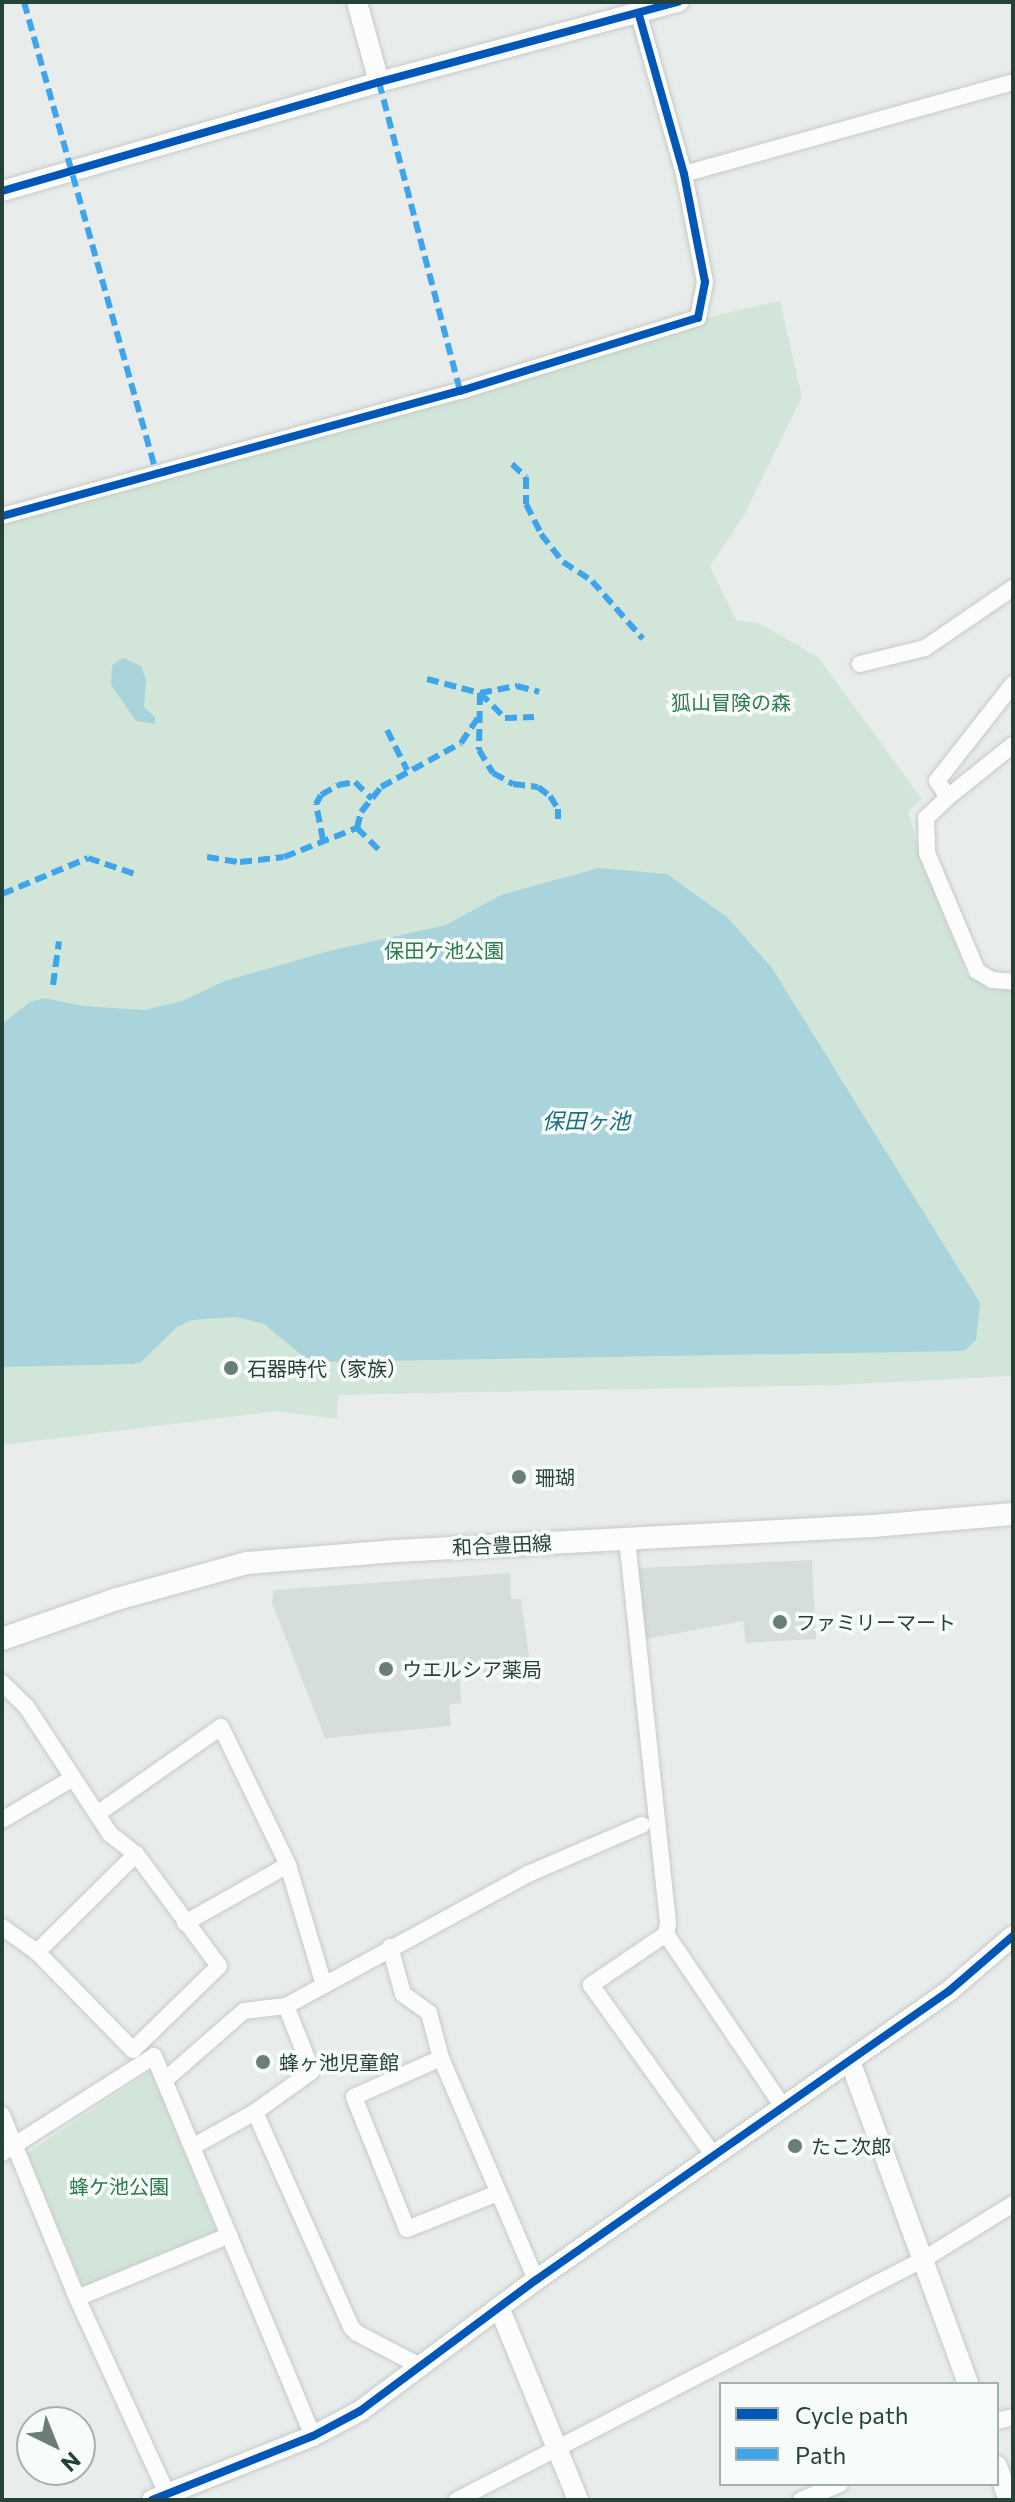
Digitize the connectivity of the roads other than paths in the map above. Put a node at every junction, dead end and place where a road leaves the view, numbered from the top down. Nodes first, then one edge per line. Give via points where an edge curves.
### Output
1 (357, 2) edge
2 (678, 2) edge
3 (639, 15) junction
4 (379, 82) junction
5 (1013, 82) edge
6 (684, 174) junction
7 (2, 191) edge
8 (2, 516) edge
9 (1013, 588) edge
10 (860, 664) dead end
11 (1013, 684) edge
12 (1013, 745) edge
13 (948, 797) junction
14 (1013, 982) edge
15 (1013, 1514) edge
16 (627, 1539) junction
17 (2, 1639) edge
18 (2, 1683) edge
19 (73, 1778) junction
20 (97, 1814) junction
21 (2, 1820) edge
22 (642, 1825) dead end
23 (136, 1854) junction
24 (288, 1865) junction
25 (185, 1923) junction
26 (2, 1927) edge
27 (666, 1934) junction
28 (1013, 1936) edge
29 (390, 1947) junction
30 (37, 1952) junction
31 (324, 1985) junction
32 (286, 2006) junction
33 (441, 2058) junction
34 (850, 2061) junction
35 (166, 2079) junction
36 (783, 2107) junction
37 (255, 2112) junction
38 (2, 2115) edge
39 (194, 2146) junction
40 (8, 2150) edge
41 (713, 2155) junction
42 (498, 2193) junction
43 (1013, 2204) edge
44 (230, 2235) junction
45 (924, 2259) junction
46 (536, 2280) junction
47 (77, 2298) junction
48 (499, 2307) junction
49 (420, 2366) junction
50 (967, 2382) edge
51 (313, 2436) junction
52 (558, 2448) junction
53 (999, 2472) edge
54 (835, 2486) edge
55 (163, 2498) edge
56 (457, 2500) edge
57 (578, 2500) edge
58 (801, 2500) edge
59 (1009, 2500) edge

1 - 4 street
2 - 3 street
3 - 4 street
3 - 6 street
4 - 7 street
5 - 6 street
6 - 8 street via 705,282 698,318 460,391
9 - 10 street via 925,648
11 - 13 street via 937,781
12 - 13 street
13 - 14 street via 926,818 927,853 977,971 992,980
15 - 16 main road, 和合豊田線
16 - 17 main road, 和合豊田線 via 247,1563 117,1599
16 - 27 street
18 - 19 street via 26,1706
19 - 20 street
19 - 21 street
20 - 23 street via 110,1834
20 - 24 street via 221,1727
22 - 29 street via 528,1874
23 - 25 street
23 - 30 street
24 - 25 street
24 - 31 street
25 - 30 street via 219,1966 133,2050
26 - 30 street
27 - 36 street
27 - 41 street via 591,1985
28 - 34 street via 949,1991
29 - 31 street
29 - 33 street via 403,1994 429,2013
31 - 32 street
32 - 35 street via 244,2011
32 - 37 street via 312,2071
33 - 42 street
33 - 42 street via 354,2097 407,2229
34 - 36 street
34 - 45 street
35 - 39 street
35 - 40 street via 154,2056
36 - 41 street
37 - 39 street
37 - 49 street via 351,2327
38 - 40 street
39 - 44 street
40 - 47 street
41 - 46 street
42 - 46 street
43 - 45 street
44 - 47 street
44 - 51 street
45 - 50 street
45 - 52 street
46 - 48 street
47 - 55 street
48 - 49 street
48 - 52 street
49 - 51 street via 360,2411
51 - 55 street
52 - 56 street
52 - 57 street
53 - 59 street
54 - 58 street

